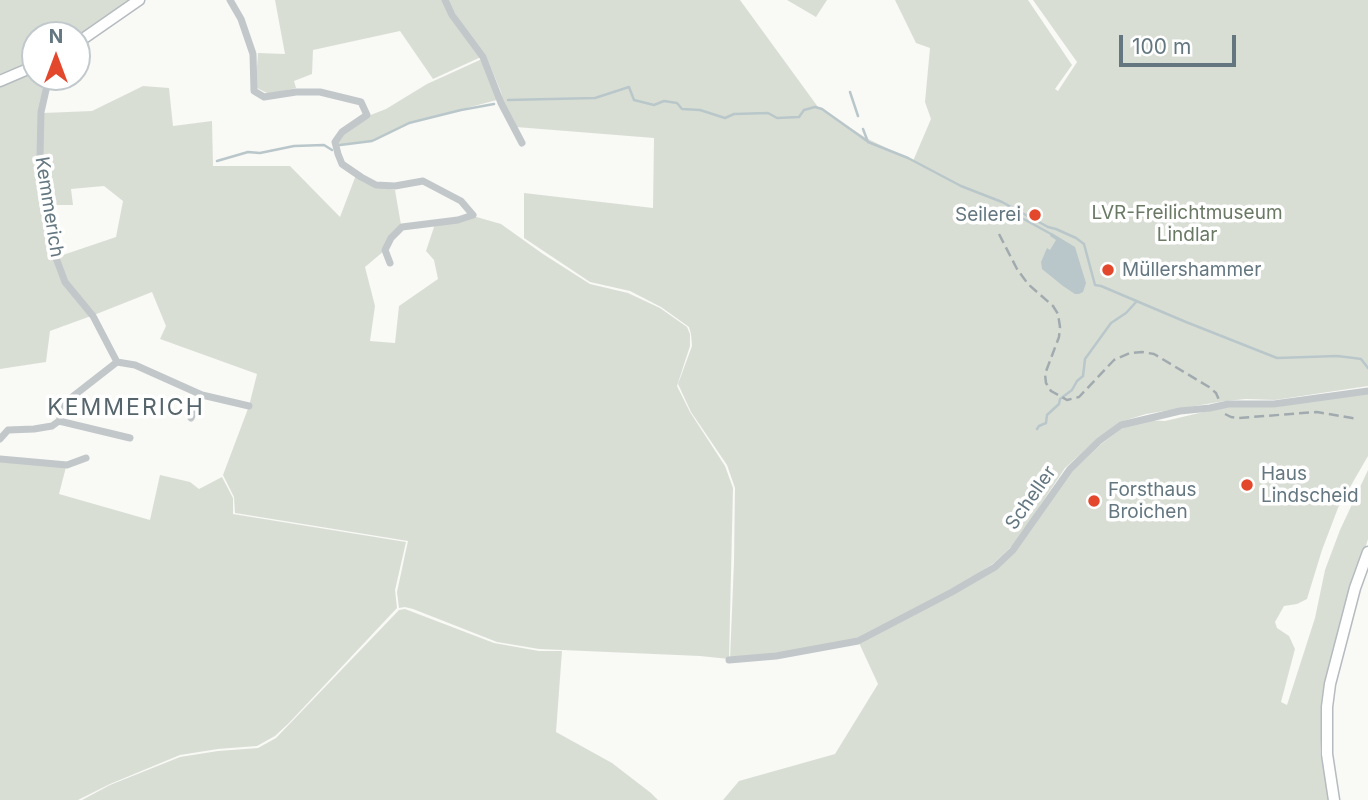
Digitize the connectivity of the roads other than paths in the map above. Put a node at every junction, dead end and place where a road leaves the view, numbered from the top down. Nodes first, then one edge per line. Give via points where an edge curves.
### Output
1 (139, 0) edge
2 (230, 0) edge
3 (445, 0) edge
4 (91, 33) edge
5 (21, 72) edge
6 (0, 81) edge
7 (46, 91) edge
8 (522, 143) dead end
9 (390, 263) dead end
10 (117, 362) junction
11 (1368, 391) edge
12 (202, 395) junction
13 (249, 406) dead end
14 (191, 418) dead end
15 (59, 421) junction
16 (130, 438) dead end
17 (0, 439) edge
18 (86, 458) dead end
19 (0, 459) edge
20 (1368, 552) edge
21 (730, 660) dead end
22 (1334, 800) edge

1 - 4 main road
2 - 9 street via 253,54 254,91 264,97 320,92 361,102 367,116 335,142 342,164 376,186 423,181 461,201 473,215 402,227 385,250
3 - 8 street via 483,57
5 - 6 main road
7 - 10 street, Kemmerich via 40,156 56,258 65,282 93,316
10 - 12 street via 135,365
10 - 15 street via 67,401
11 - 21 street, Scheller via 1297,402 1228,404 1121,425 1070,469 1013,550 995,567 858,641
12 - 13 street
12 - 14 street
15 - 16 street
15 - 17 street via 52,426 8,430
18 - 19 street via 67,465
20 - 22 main road via 1330,684 1326,731

